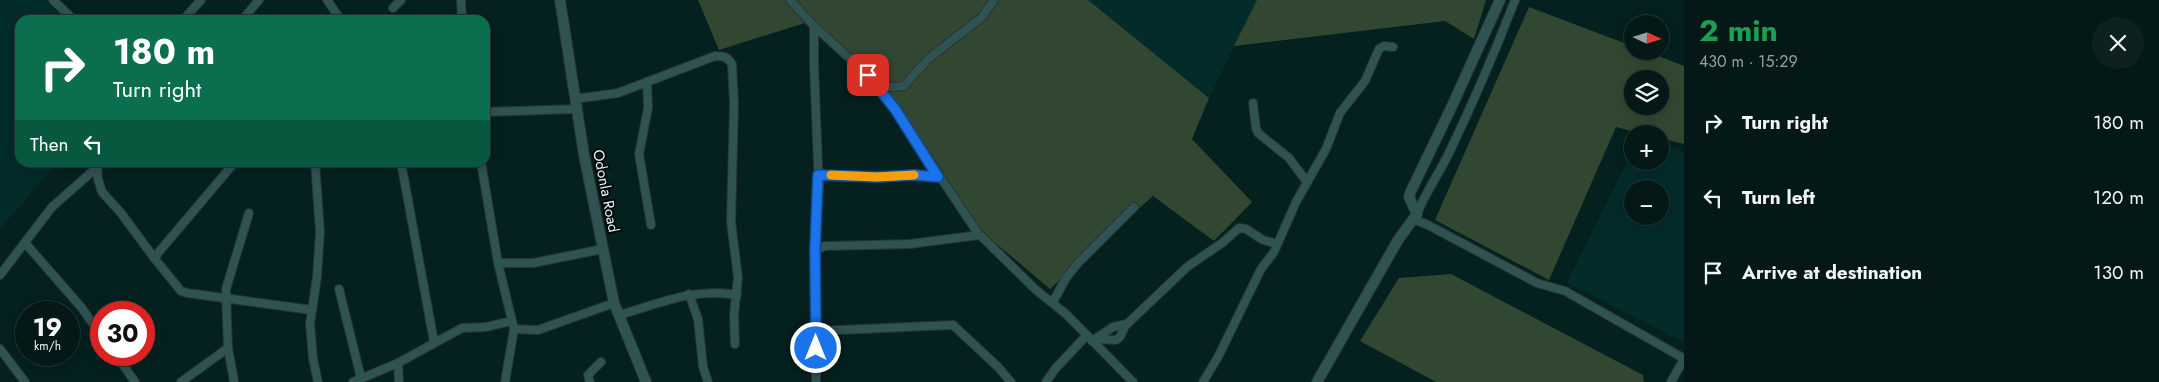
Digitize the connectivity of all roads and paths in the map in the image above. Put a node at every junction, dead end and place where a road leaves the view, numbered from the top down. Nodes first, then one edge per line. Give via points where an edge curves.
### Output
1 (52, 0) edge
2 (201, 0) edge
3 (259, 0) edge
4 (327, 0) edge
5 (400, 0) edge
6 (461, 0) edge
7 (560, 0) edge
8 (790, 0) edge
9 (994, 0) edge
10 (1500, 0) edge
11 (1515, 0) edge
12 (393, 8) dead end
13 (68, 15) edge
14 (188, 15) edge
15 (246, 15) edge
16 (338, 15) edge
17 (462, 15) edge
18 (814, 26) junction
19 (1393, 47) dead end
20 (648, 82) junction
21 (875, 83) junction
22 (1253, 103) dead end
23 (576, 104) junction
24 (490, 112) edge
25 (98, 167) edge
26 (100, 167) edge
27 (231, 167) edge
28 (316, 167) edge
29 (402, 167) edge
30 (482, 167) edge
31 (818, 175) junction
32 (938, 177) junction
33 (1308, 182) junction
34 (1134, 207) dead end
35 (250, 213) dead end
36 (1415, 217) junction
37 (651, 225) dead end
38 (979, 235) junction
39 (26, 244) junction
40 (1277, 244) junction
41 (602, 249) junction
42 (815, 250) junction
43 (155, 259) junction
44 (498, 263) junction
45 (0, 275) edge
46 (339, 289) dead end
47 (689, 294) junction
48 (737, 295) junction
49 (226, 300) junction
50 (1053, 302) junction
51 (614, 303) junction
52 (312, 310) junction
53 (619, 315) junction
54 (90, 320) edge
55 (513, 325) junction
56 (1124, 326) junction
57 (816, 331) junction
58 (1092, 338) junction
59 (434, 342) junction
60 (735, 344) dead end
61 (0, 348) edge
62 (228, 348) junction
63 (1683, 359) edge
64 (601, 362) dead end
65 (398, 363) junction
66 (124, 366) edge
67 (357, 380) edge
68 (234, 381) dead end
69 (25, 382) edge
70 (135, 382) edge
71 (181, 382) edge
72 (318, 382) edge
73 (400, 382) edge
74 (505, 382) edge
75 (590, 382) edge
76 (646, 382) edge
77 (708, 382) edge
78 (816, 382) edge
79 (1011, 382) edge
80 (1046, 382) edge
81 (1133, 382) edge
82 (1203, 382) edge
83 (1317, 382) edge
84 (1671, 382) edge

1 - 13 street
2 - 14 street
3 - 15 street
4 - 16 street
5 - 12 street
6 - 17 street
7 - 23 street, Odonla Road
8 - 18 street
9 - 21 street via 982,17 928,59 904,86 890,87 881,79
10 - 36 street via 1411,190 1409,197
11 - 36 street via 1472,106
18 - 21 street
18 - 31 street
19 - 33 street via 1379,49 1365,81 1340,113
20 - 23 street via 618,94
20 - 37 street via 647,115 639,154
20 - 48 street via 715,56 728,58 732,64 731,222
21 - 32 street
22 - 33 street via 1258,133 1290,158
23 - 24 street
23 - 41 street, Odonla Road
25 - 39 street via 52,208
26 - 43 street via 98,179 102,192
27 - 43 street
28 - 52 street via 320,232
29 - 59 street
30 - 44 street
31 - 32 street
31 - 42 street
32 - 38 street
33 - 40 street
34 - 50 street via 1078,263
35 - 49 street via 226,289
36 - 63 street via 1537,283 1565,291
36 - 83 street via 1398,240
38 - 42 street via 910,244 825,246
38 - 50 street via 1036,290
39 - 45 street
39 - 54 street
40 - 56 street via 1239,228 1187,267
40 - 82 street
41 - 44 street via 532,263
41 - 51 street, Odonla Road
42 - 57 street
43 - 49 street via 181,291
44 - 55 street
46 - 67 street
47 - 48 street via 715,292
47 - 53 street
47 - 77 street via 698,319 703,367
48 - 60 street
49 - 52 street
49 - 62 street
50 - 58 street
51 - 53 street, Odonla Road
51 - 55 street via 538,330
52 - 72 street via 313,359
53 - 76 street, Odonla Road
55 - 59 street via 462,328
55 - 74 street
56 - 58 street via 1113,327
56 - 58 street via 1116,340
57 - 78 street
57 - 79 street via 954,325
58 - 80 street via 1055,369
58 - 81 street
59 - 65 street
61 - 69 street
62 - 68 street
62 - 71 street
63 - 84 street
64 - 75 street via 588,375
65 - 67 street
65 - 73 street
66 - 70 street

